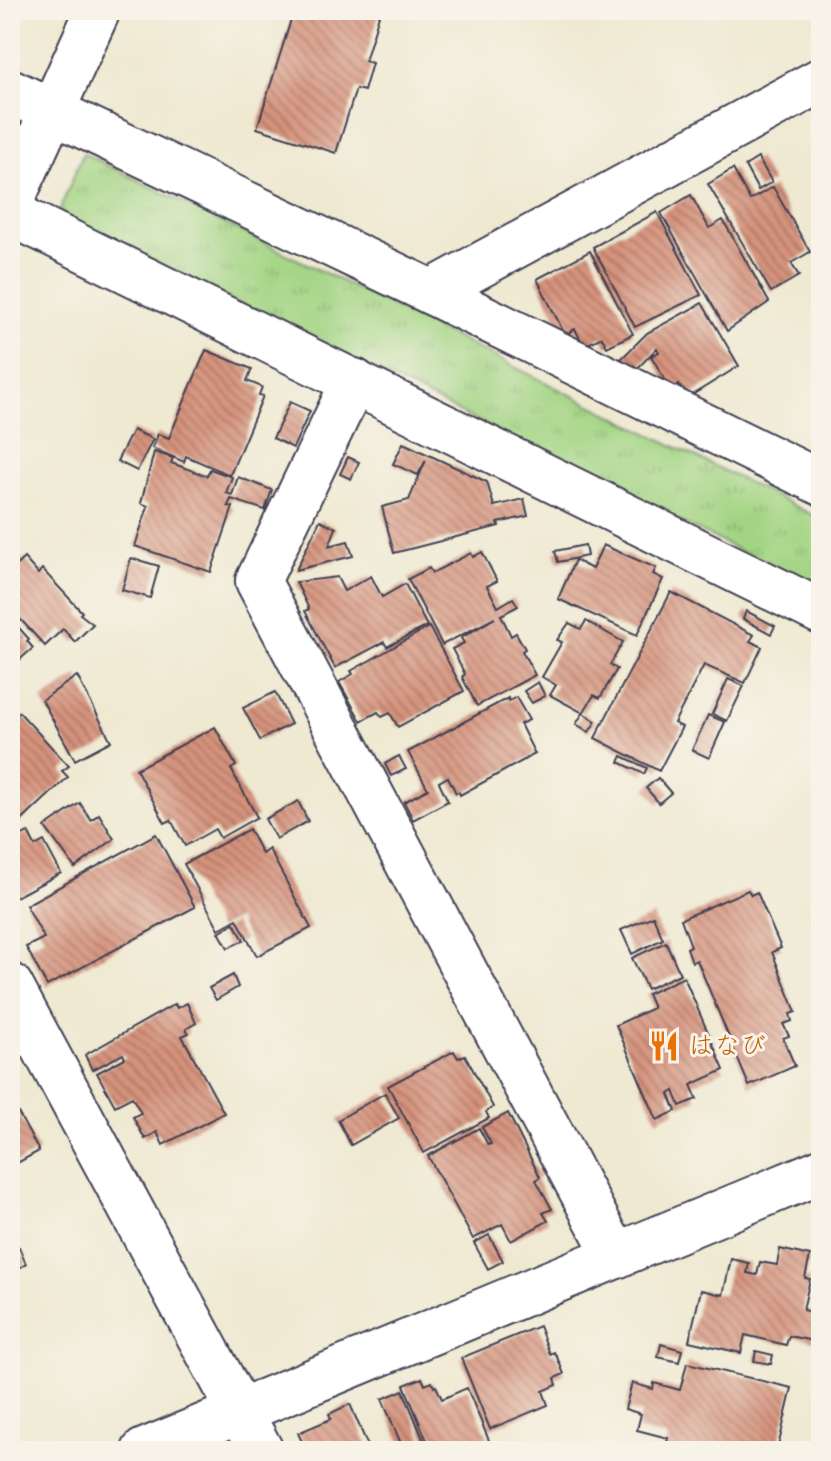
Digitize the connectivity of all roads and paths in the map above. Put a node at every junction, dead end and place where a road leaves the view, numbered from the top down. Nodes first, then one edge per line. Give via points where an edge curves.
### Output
1 (98, 10) edge
2 (821, 80) edge
3 (10, 91) edge
4 (51, 111) junction
5 (10, 204) edge
6 (10, 213) edge
7 (431, 292) junction
8 (354, 381) junction
9 (821, 483) edge
10 (821, 612) edge
11 (10, 985) edge
12 (821, 1171) edge
13 (616, 1256) junction
14 (240, 1411) junction
15 (144, 1451) edge
16 (261, 1451) edge

1 - 4 street
2 - 7 street
3 - 4 street
4 - 5 street
4 - 7 street
6 - 8 street
7 - 9 street
8 - 10 street
8 - 13 street via 258,581
11 - 14 street
12 - 13 street
13 - 14 street
14 - 15 street
14 - 16 street

